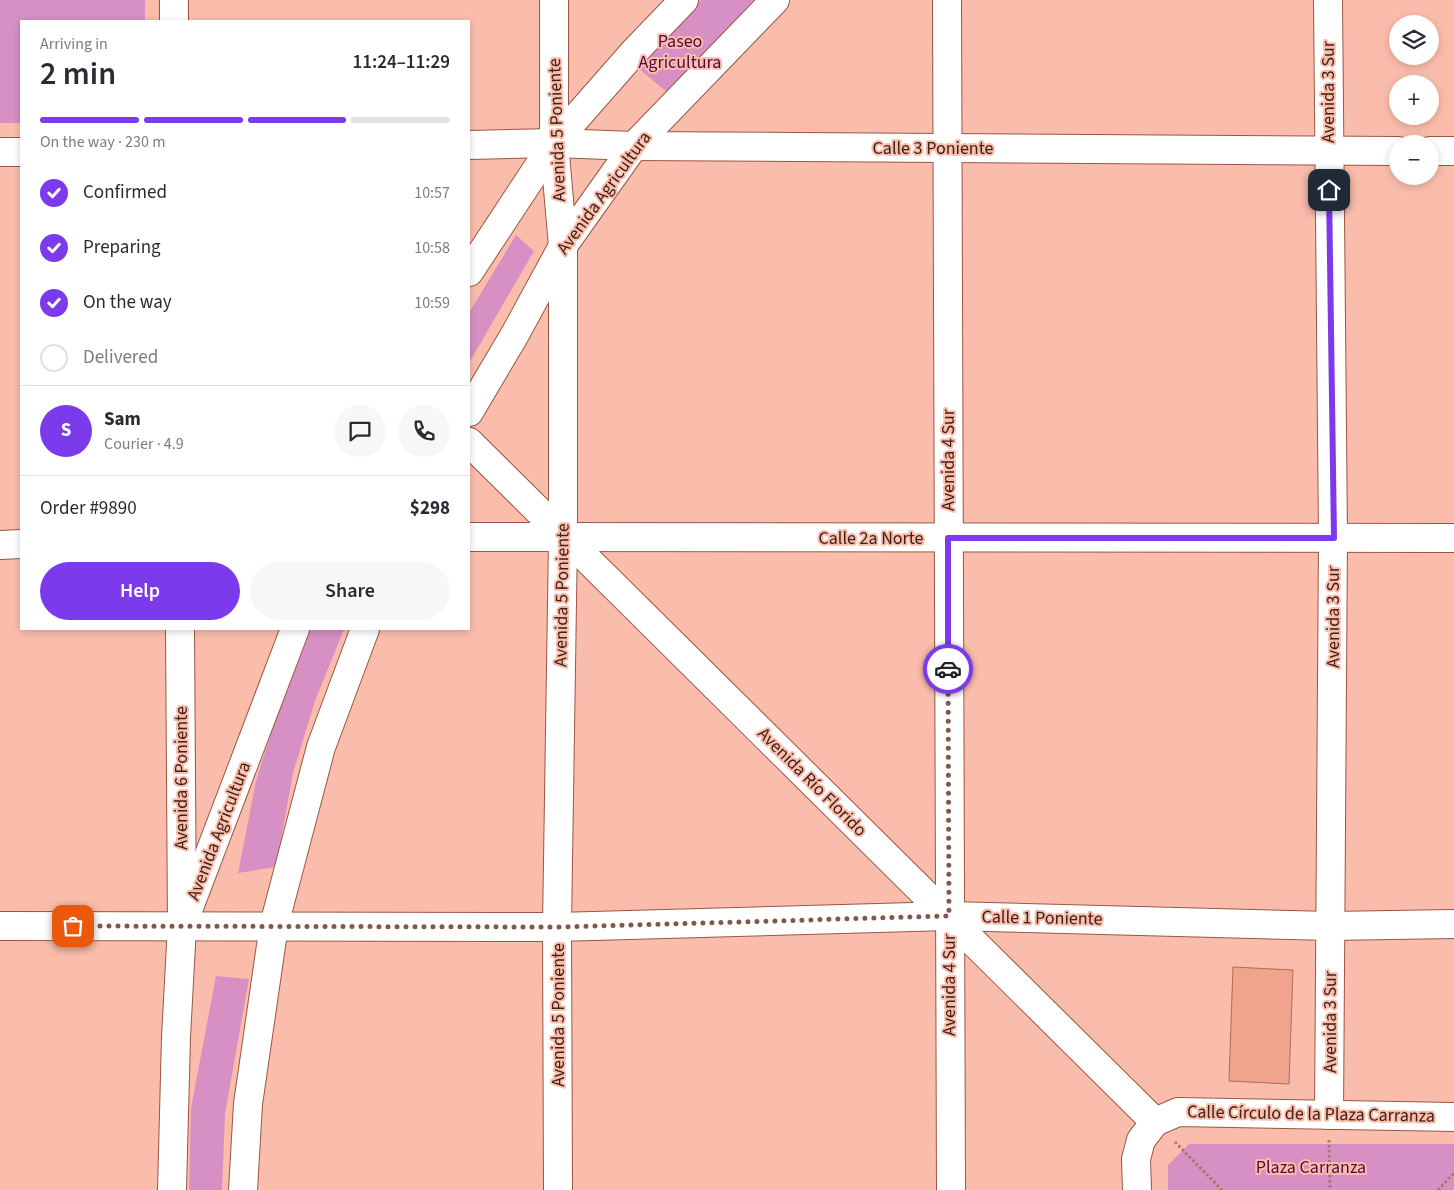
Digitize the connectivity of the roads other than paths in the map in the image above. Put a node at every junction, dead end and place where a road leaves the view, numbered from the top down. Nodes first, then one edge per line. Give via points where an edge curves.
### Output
1 (174, 0) edge
2 (554, 0) edge
3 (684, 0) edge
4 (775, 0) edge
5 (947, 0) edge
6 (1328, 0) edge
7 (174, 20) edge
8 (554, 143) junction
9 (470, 145) edge
10 (634, 146) junction
11 (948, 148) junction
12 (1389, 151) edge
13 (1439, 151) edge
14 (1454, 151) edge
15 (0, 152) edge
16 (20, 152) edge
17 (1328, 152) junction
18 (563, 246) junction
19 (470, 270) edge
20 (470, 410) edge
21 (470, 443) edge
22 (470, 537) edge
23 (563, 537) junction
24 (948, 538) junction
25 (1334, 538) junction
26 (1454, 538) edge
27 (20, 544) edge
28 (0, 545) edge
29 (180, 630) edge
30 (295, 630) edge
31 (365, 630) edge
32 (949, 916) junction
33 (1454, 924) edge
34 (274, 925) junction
35 (0, 926) edge
36 (182, 926) junction
37 (1330, 926) junction
38 (557, 927) junction
39 (1329, 1114) junction
40 (1454, 1117) edge
41 (1155, 1122) junction
42 (172, 1190) edge
43 (243, 1190) edge
44 (558, 1190) edge
45 (951, 1190) edge
46 (1137, 1190) edge

1 - 7 street
2 - 8 street, Avenida 5 Poniente
3 - 8 street
4 - 10 street, Avenida Agricultura
5 - 11 street, Avenida 4 Sur
6 - 17 street, Avenida 3 Sur
8 - 9 street, Calle 3 Poniente
8 - 10 street, Calle 3 Poniente
8 - 18 street, Avenida 5 Poniente
8 - 19 street
10 - 11 street, Calle 3 Poniente
10 - 18 street, Avenida Agricultura
11 - 17 street, Calle 3 Poniente
11 - 24 street, Avenida 4 Sur
12 - 17 street, Calle 3 Poniente
13 - 14 street
15 - 16 street
17 - 25 street, Avenida 3 Sur
18 - 20 street, Avenida Agricultura
18 - 23 street, Avenida 5 Poniente
21 - 23 street, Avenida Río Florido
22 - 23 street, Calle 2a Norte
23 - 24 street, Calle 2a Norte
23 - 32 street, Avenida Río Florido
23 - 38 street, Avenida 5 Poniente
24 - 25 street, Calle 2a Norte
24 - 32 street, Avenida 4 Sur
25 - 26 street, Calle 2a Norte
25 - 37 street, Avenida 3 Sur
27 - 28 street
29 - 36 street, Avenida 6 Poniente
30 - 36 street, Avenida Agricultura
31 - 34 street via 321,747
32 - 37 street, Calle 1 Poniente
32 - 38 street, Calle 1 Poniente
32 - 41 street, Avenida Río Florido
32 - 45 street, Avenida 4 Sur
33 - 37 street, Calle 1 Poniente
34 - 36 street, Calle 1 Poniente
34 - 38 street, Calle 1 Poniente
34 - 43 street via 248,1104
35 - 36 street, Calle 1 Poniente
36 - 42 street, Avenida Agricultura
37 - 39 street, Avenida 3 Sur
38 - 44 street, Avenida 5 Poniente
39 - 40 street, Calle Círculo de la Plaza Carranza
39 - 41 street, Calle Círculo de la Plaza Carranza via 1178,1112
41 - 46 street via 1141,1140 1136,1159

